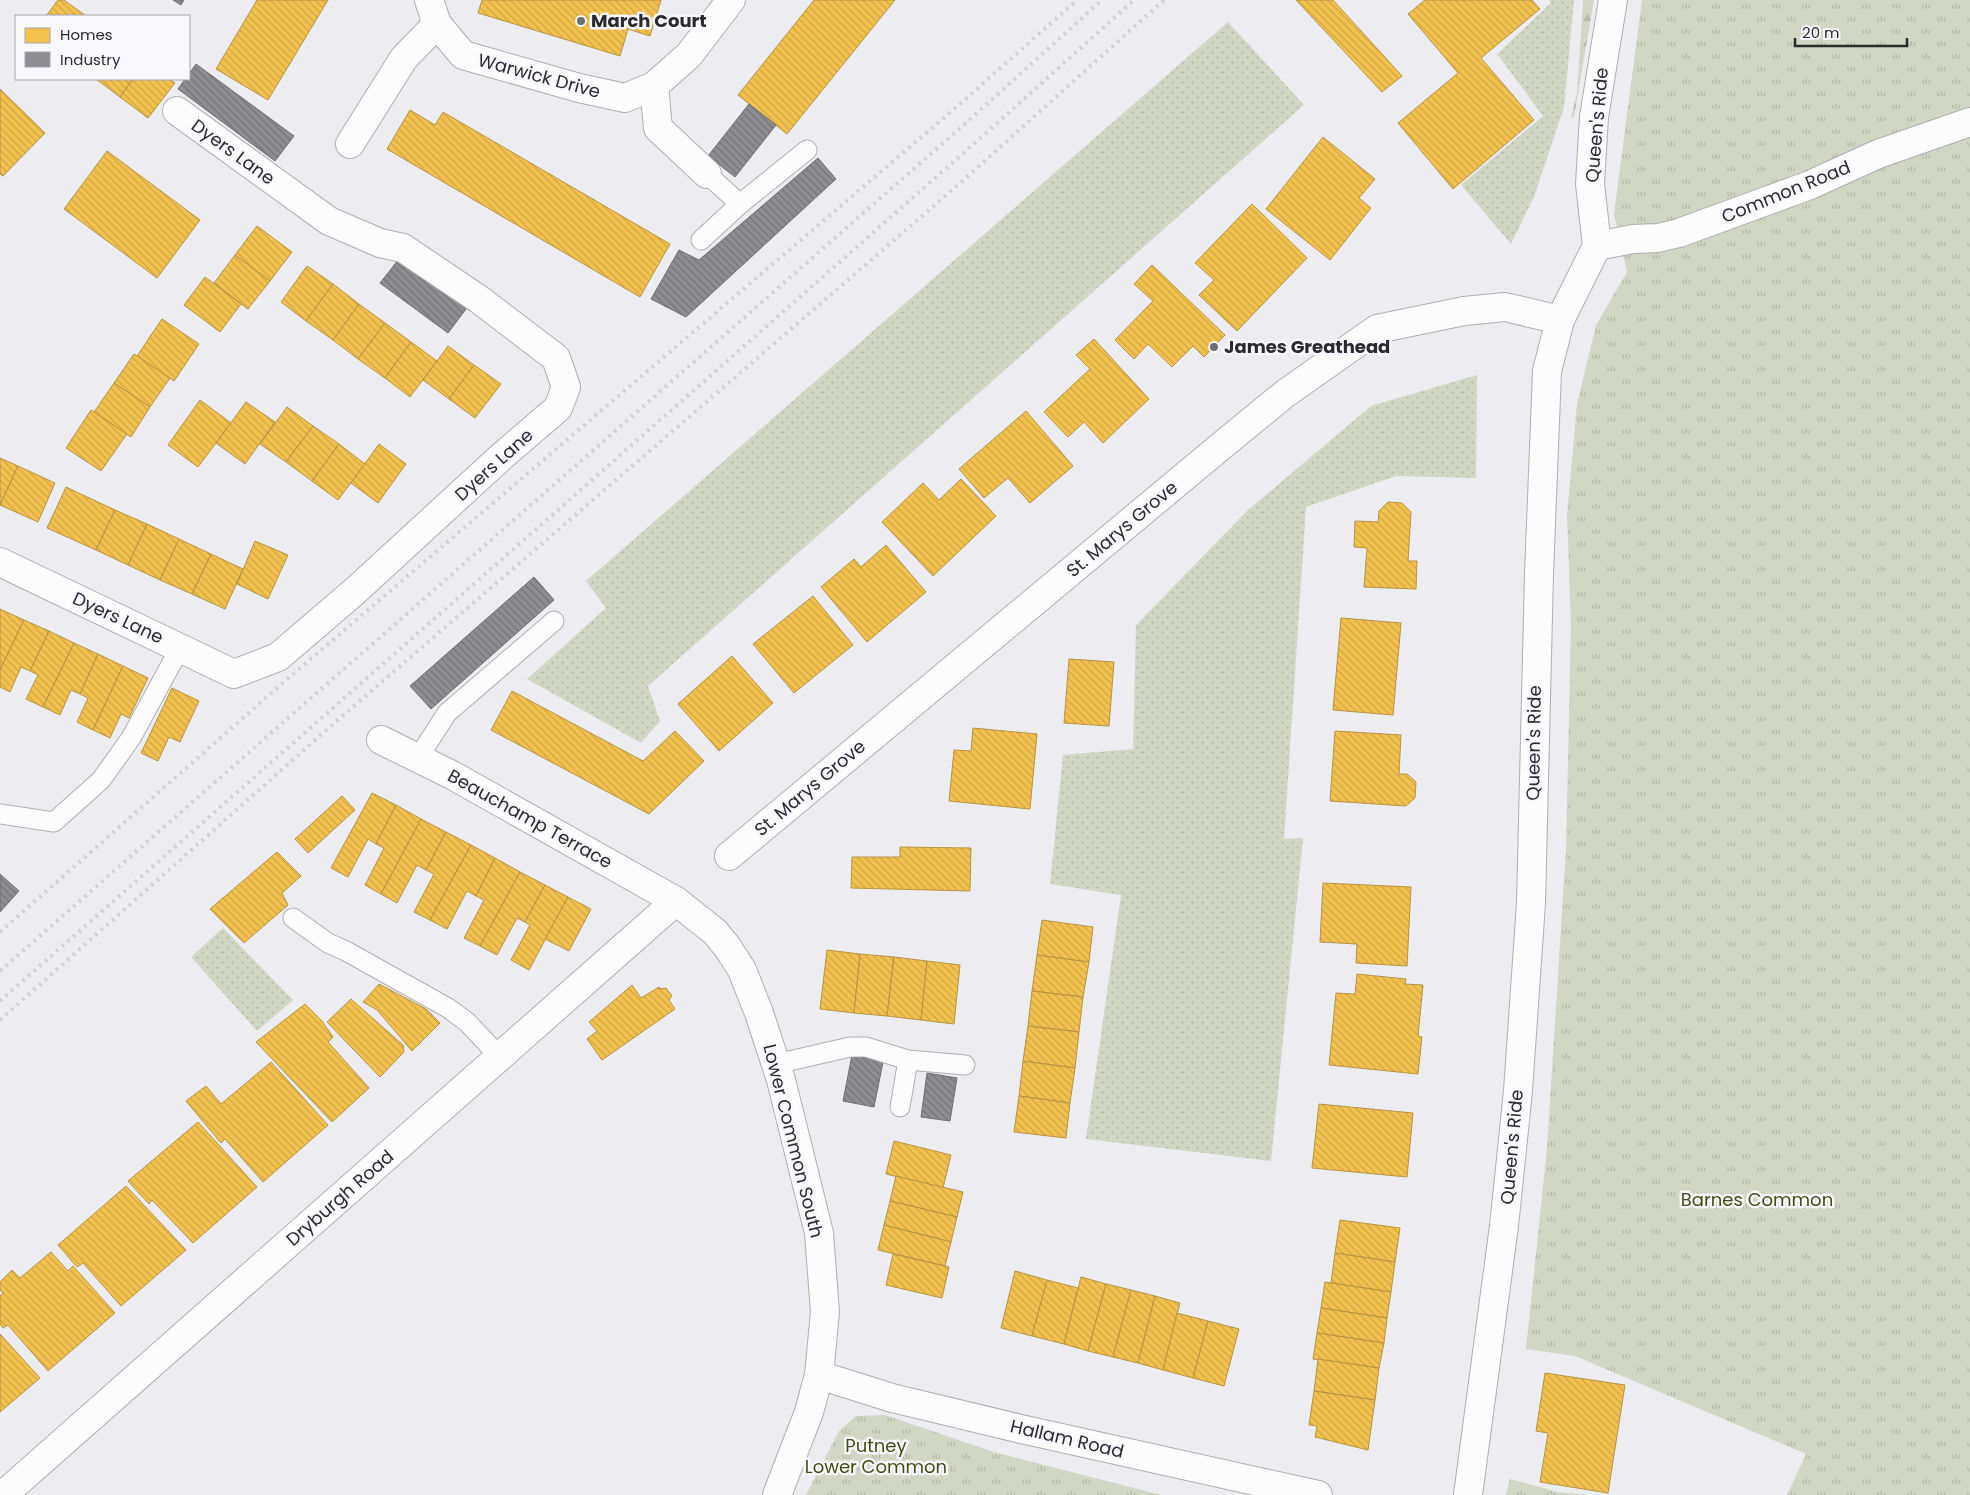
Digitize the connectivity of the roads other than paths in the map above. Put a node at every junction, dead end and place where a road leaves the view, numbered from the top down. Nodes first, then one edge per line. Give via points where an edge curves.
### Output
1 (731, 0) edge
2 (1613, 0) edge
3 (433, 12) edge
4 (654, 86) junction
5 (177, 111) dead end
6 (1970, 122) edge
7 (350, 144) dead end
8 (806, 150) dead end
9 (707, 174) joint
10 (740, 204) junction
11 (701, 240) dead end
12 (1597, 246) junction
13 (1560, 320) junction
14 (0, 562) edge
15 (554, 621) dead end
16 (180, 648) junction
17 (382, 740) dead end
18 (418, 758) junction
19 (0, 814) edge
20 (729, 856) dead end
21 (676, 901) junction
22 (293, 918) dead end
23 (500, 1058) junction
24 (908, 1060) junction
25 (776, 1064) junction
26 (966, 1065) dead end
27 (900, 1107) dead end
28 (819, 1375) junction
29 (3, 1495) edge
30 (777, 1495) edge
31 (1318, 1495) edge
32 (1468, 1495) edge

1 - 4 street, Warwick Drive via 689,55
2 - 12 street, Queen's Ride via 1594,117 1590,184
3 - 4 street, Warwick Drive via 463,55 570,86 625,98
3 - 7 street, Warwick Drive
4 - 9 street via 658,128
5 - 16 street, Dyers Lane via 329,222 380,243 403,248 480,300 556,358 566,387 558,408 278,656 234,674
6 - 12 street, Common Road via 1878,154 1810,185 1679,233
8 - 10 lane
9 - 10 lane
10 - 11 lane
12 - 13 street, Queen's Ride
13 - 20 street, St. Marys Grove via 1505,307 1464,311 1377,328 1286,393
13 - 32 street, Queen's Ride via 1547,372 1538,574 1531,903 1518,1091 1504,1226
14 - 16 street, Dyers Lane
15 - 18 lane via 447,713
16 - 19 lane via 131,738 101,780 54,822
17 - 18 street, Beauchamp Terrace
18 - 21 street, Beauchamp Terrace
21 - 23 street, Dryburgh Road
21 - 25 street, Lower Common South via 715,932 733,955 759,1013
22 - 23 lane via 328,943 448,1008 467,1022
23 - 29 street, Dryburgh Road
24 - 25 lane via 866,1047
24 - 26 lane
24 - 27 lane
25 - 28 street, Lower Common South via 819,1233 825,1312
28 - 30 street, Lower Common South via 810,1412
28 - 31 street, Hallam Road via 892,1398

